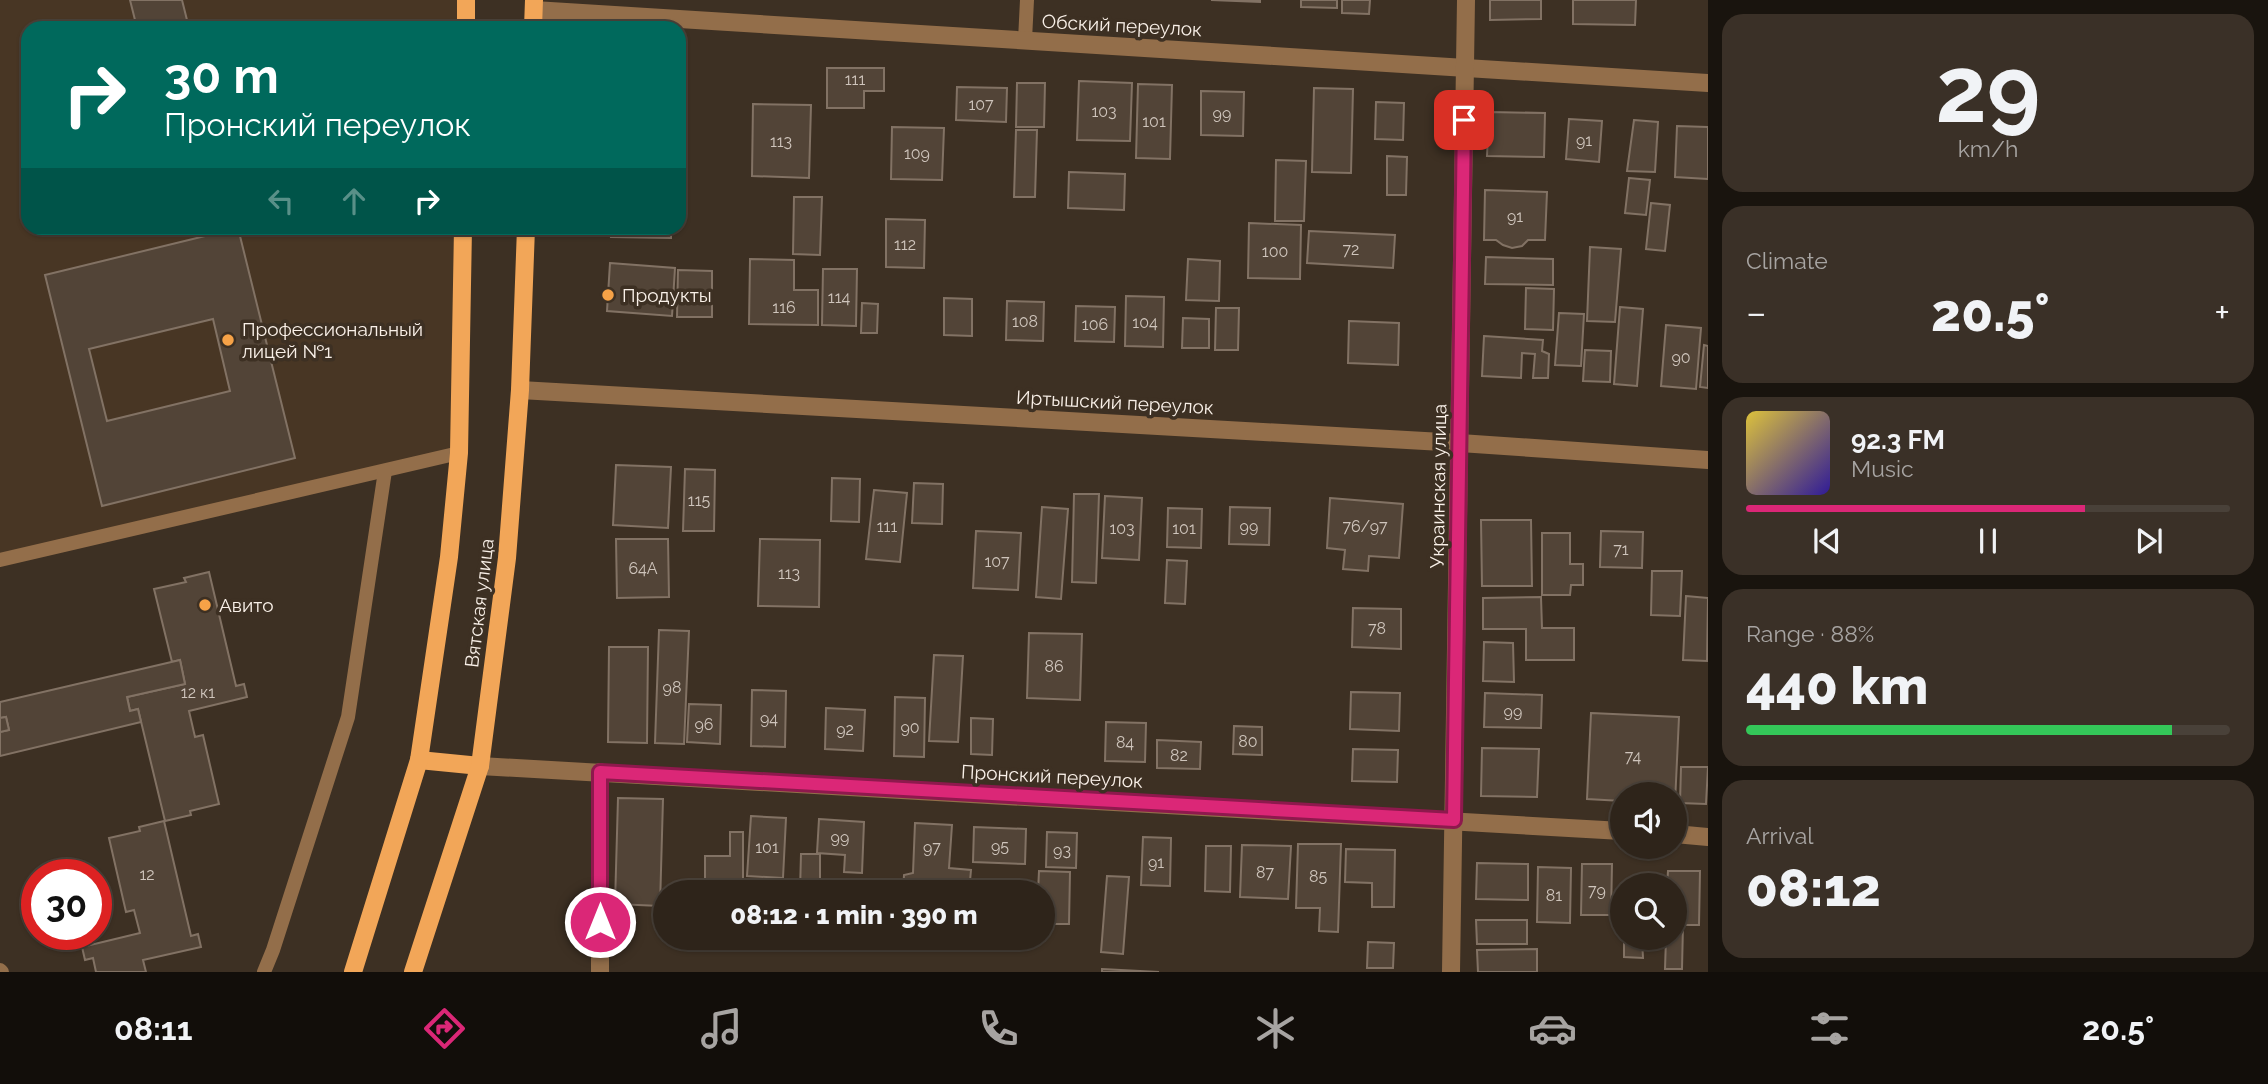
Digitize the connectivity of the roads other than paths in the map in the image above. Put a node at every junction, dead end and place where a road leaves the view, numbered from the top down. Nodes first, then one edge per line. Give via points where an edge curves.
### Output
1 (466, 0) edge
2 (1027, 0) edge
3 (1466, 0) edge
4 (534, 13) edge
5 (466, 21) edge
6 (680, 21) edge
7 (686, 21) edge
8 (1026, 40) junction
9 (1465, 66) junction
10 (1708, 83) edge
11 (463, 235) edge
12 (526, 235) edge
13 (520, 390) junction
14 (1460, 443) junction
15 (459, 453) junction
16 (1708, 460) edge
17 (385, 471) junction
18 (0, 560) edge
19 (419, 760) junction
20 (480, 766) junction
21 (600, 772) junction
22 (1454, 820) junction
23 (1610, 830) edge
24 (1687, 835) edge
25 (1708, 837) edge
26 (264, 972) edge
27 (353, 972) edge
28 (413, 972) edge
29 (600, 972) edge
30 (1451, 972) edge

1 - 5 main road
2 - 8 lane
3 - 9 street, Украинская улица
4 - 6 street, Обский переулок
7 - 8 street, Обский переулок
8 - 9 street, Обский переулок
9 - 10 street, Обский переулок
9 - 14 street, Украинская улица
11 - 15 main road, Вятская улица
12 - 13 main road, Вятская улица
13 - 14 street, Иртышский переулок
13 - 20 main road, Вятская улица via 507,558
14 - 16 street, Иртышский переулок
14 - 22 street, Украинская улица
15 - 17 lane
15 - 19 main road, Вятская улица via 449,557
17 - 18 lane
17 - 26 lane via 348,717
19 - 20 main road
19 - 27 main road, Вятская улица
20 - 21 street, Пронский переулок
20 - 28 main road, Вятская улица
21 - 22 street, Пронский переулок
21 - 29 street
22 - 23 street, Пронский переулок
22 - 30 street, Украинская улица
24 - 25 street

